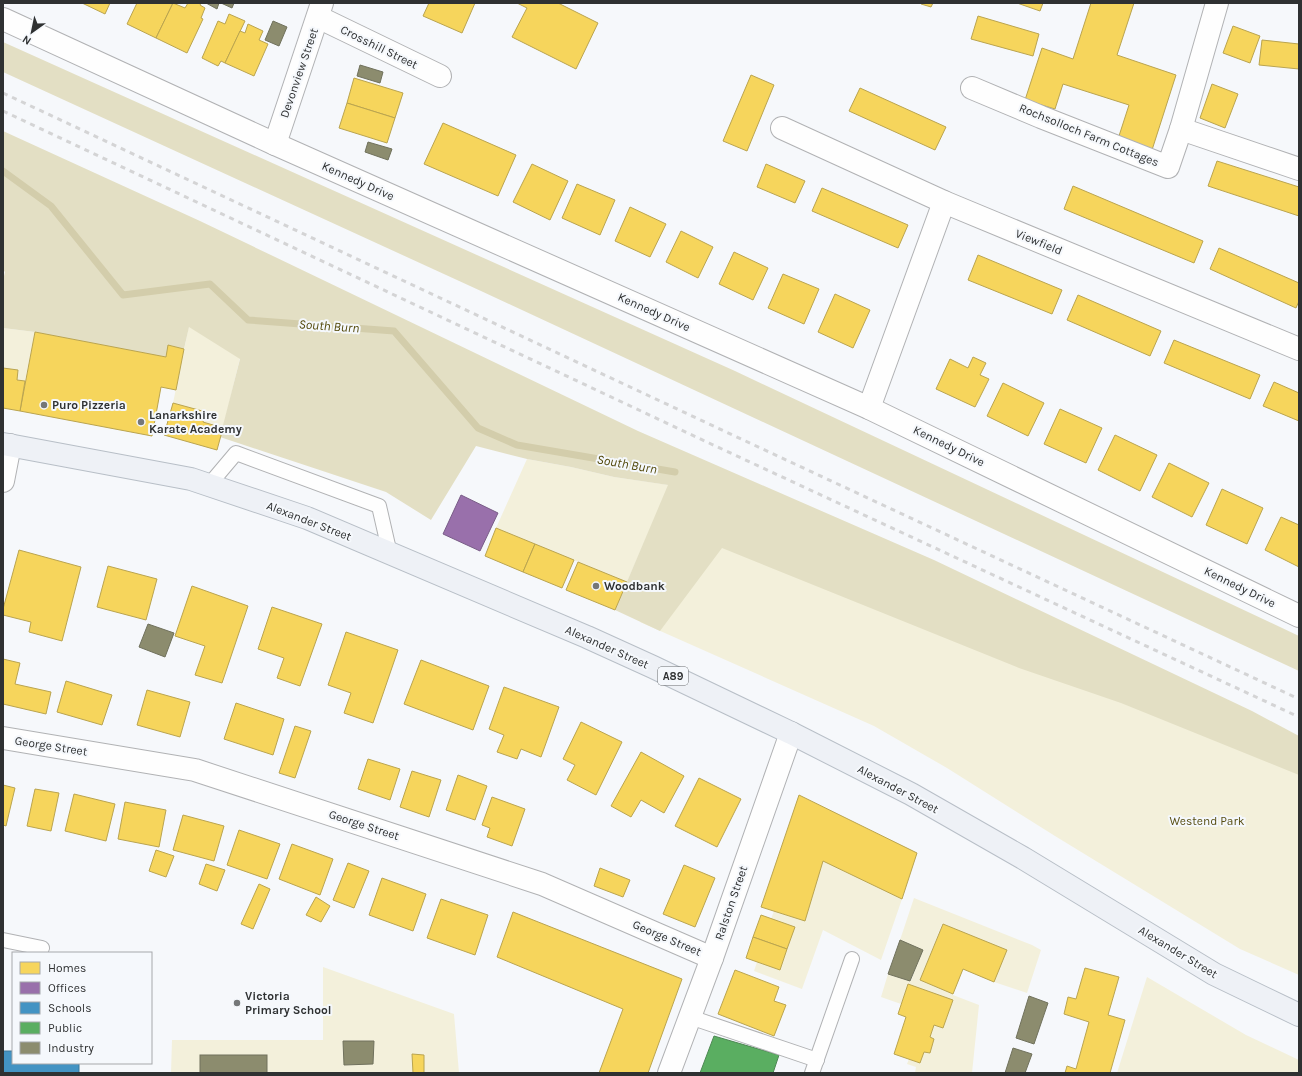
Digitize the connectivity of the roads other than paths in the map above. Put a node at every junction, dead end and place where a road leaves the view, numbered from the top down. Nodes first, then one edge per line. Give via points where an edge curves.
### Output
1 (1217, 3) edge
2 (320, 10) edge
3 (3, 20) edge
4 (440, 76) dead end
5 (972, 88) dead end
6 (782, 128) dead end
7 (1181, 129) junction
8 (275, 144) junction
9 (1299, 169) edge
10 (944, 202) junction
11 (1299, 349) edge
12 (870, 408) junction
13 (7, 444) edge
14 (3, 481) edge
15 (209, 485) junction
16 (390, 554) junction
17 (1299, 616) edge
18 (791, 733) junction
19 (3, 738) edge
20 (3, 940) edge
21 (42, 948) dead end
22 (712, 958) junction
23 (852, 959) dead end
24 (1299, 1015) edge
25 (690, 1017) junction
26 (814, 1066) edge
27 (669, 1073) edge

1 - 7 street, Rochsolloch Farm Cottages
2 - 4 street, Crosshill Street
2 - 8 street, Devonview Street
3 - 8 street, Kennedy Drive
5 - 7 street, Rochsolloch Farm Cottages via 1168,167
6 - 10 street, Viewfield
7 - 9 street
8 - 12 street, Kennedy Drive
10 - 11 street, Viewfield
10 - 12 street
12 - 17 street, Kennedy Drive
13 - 14 street
13 - 15 main road, Alexander Street / A89 via 191,479
15 - 16 main road, Alexander Street / A89 via 307,518
15 - 16 lane via 236,453 380,506
16 - 18 main road, Alexander Street / A89 via 587,637
18 - 22 street, Ralston Street
18 - 24 main road, Alexander Street / A89 via 911,794 1023,858 1214,974
19 - 22 street, George Street via 195,770 542,884
20 - 21 lane
22 - 25 street, Ralston Street
23 - 26 lane
25 - 26 lane
25 - 27 street, Ralston Street

